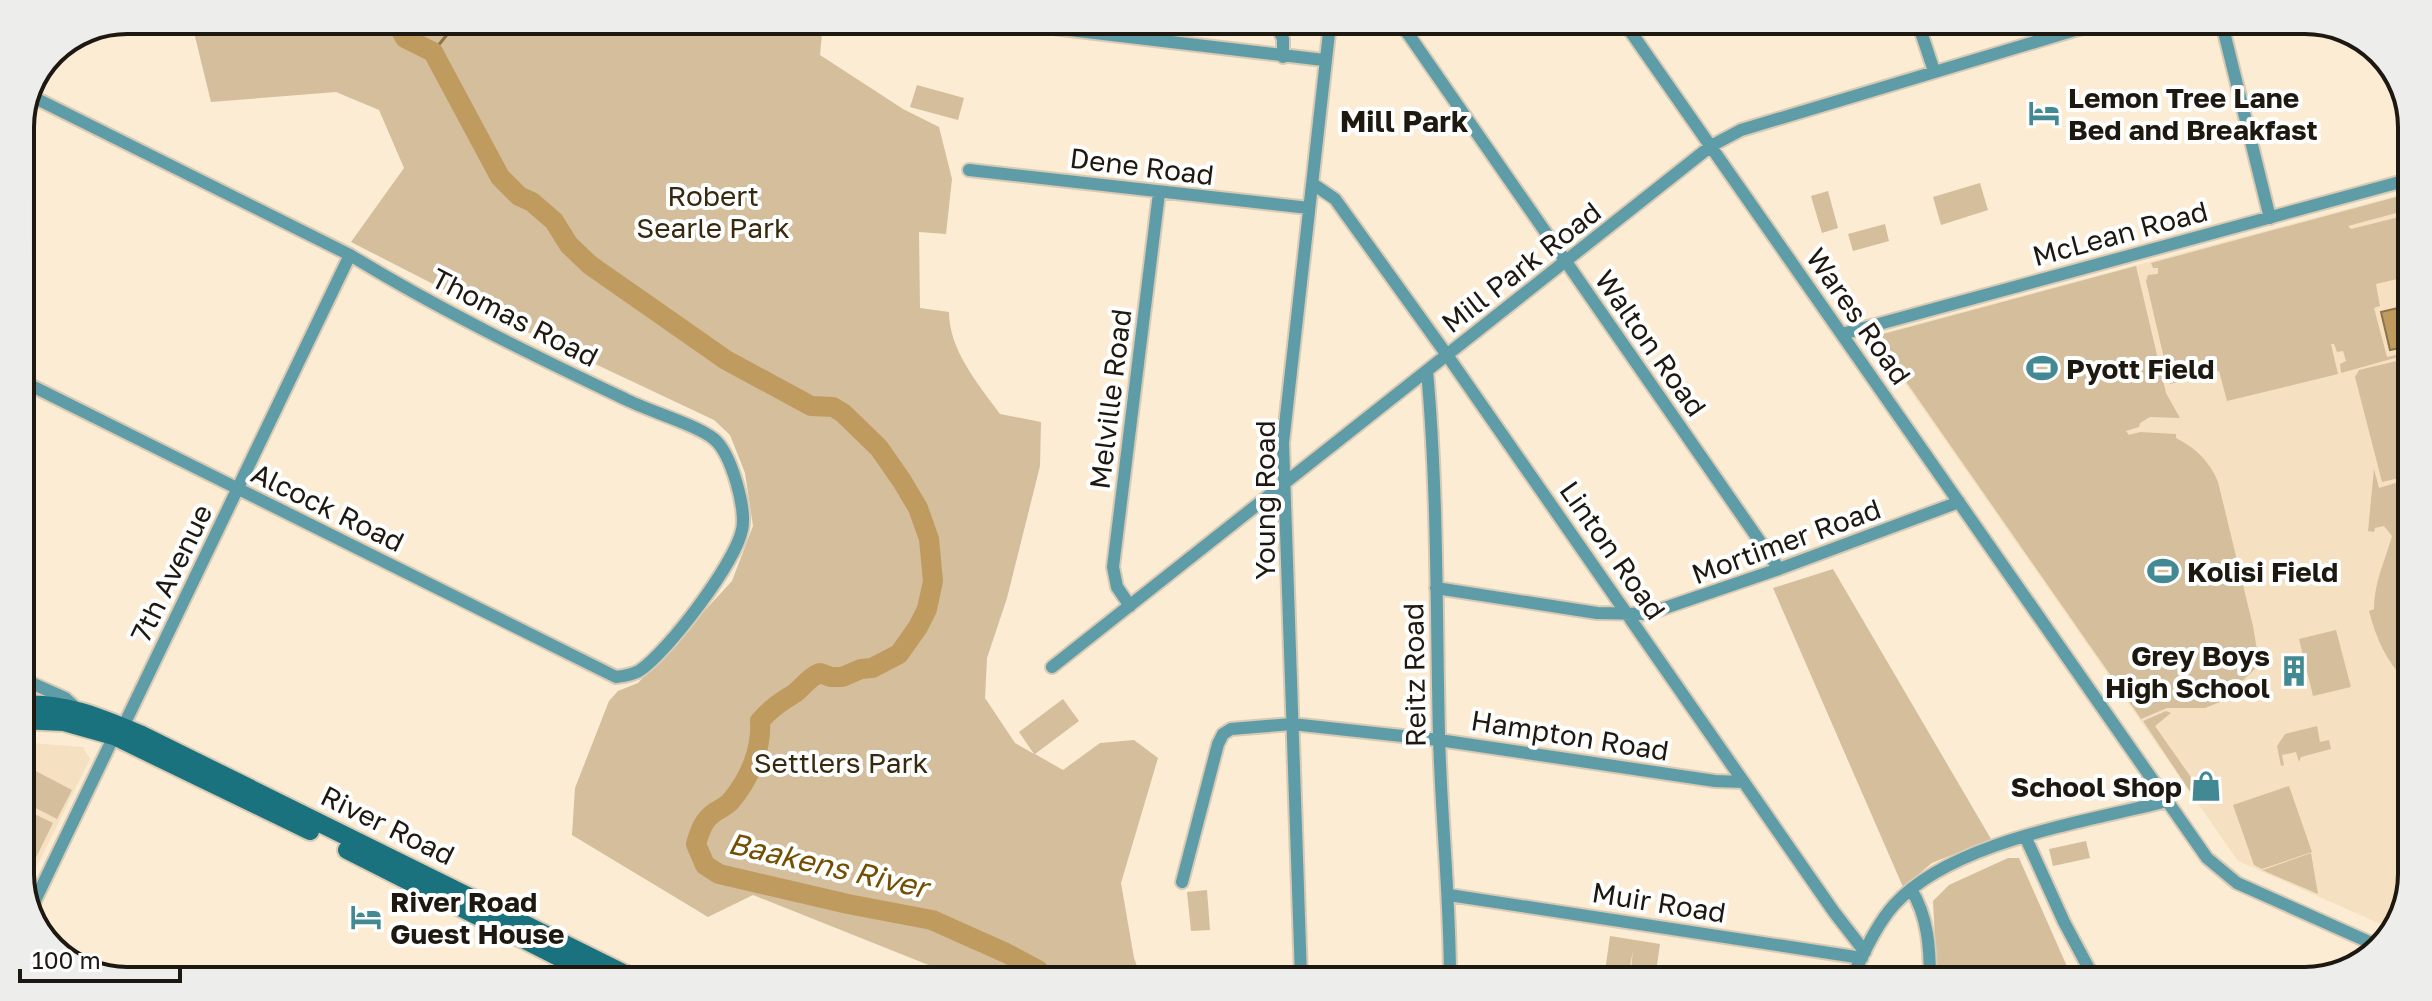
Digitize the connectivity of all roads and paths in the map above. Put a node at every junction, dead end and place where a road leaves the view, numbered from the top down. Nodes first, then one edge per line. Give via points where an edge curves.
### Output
1 (1098, 34) edge
2 (1281, 34) edge
3 (1328, 34) edge
4 (1408, 34) edge
5 (1632, 34) edge
6 (1922, 34) edge
7 (2061, 34) edge
8 (2224, 34) edge
9 (1283, 57) junction
10 (1324, 60) junction
11 (1934, 71) junction
12 (38, 100) edge
13 (1711, 146) junction
14 (969, 170) dead end
15 (2398, 183) edge
16 (1313, 184) junction
17 (1159, 193) junction
18 (1309, 208) junction
19 (2270, 218) junction
20 (350, 255) junction
21 (1565, 262) junction
22 (1842, 334) junction
23 (1447, 355) junction
24 (1427, 371) junction
25 (34, 387) edge
26 (1286, 484) junction
27 (239, 489) junction
28 (1959, 502) junction
29 (1779, 569) junction
30 (1436, 588) junction
31 (1130, 606) junction
32 (1629, 616) junction
33 (1052, 667) dead end
34 (616, 677) joint
35 (34, 684) edge
36 (34, 705) edge
37 (79, 711) junction
38 (34, 721) edge
39 (1292, 724) junction
40 (118, 732) junction
41 (1439, 740) junction
42 (1744, 782) junction
43 (2167, 801) junction
44 (2025, 836) junction
45 (411, 875) junction
46 (1182, 882) dead end
47 (1911, 889) junction
48 (1449, 895) junction
49 (37, 897) edge
50 (2369, 942) edge
51 (1864, 955) junction
52 (579, 967) edge
53 (610, 967) edge
54 (1301, 967) edge
55 (1450, 967) edge
56 (1858, 967) edge
57 (1930, 967) edge
58 (2088, 967) edge

1 - 9 street
2 - 9 street
3 - 10 street, Young Road
4 - 21 street, Walton Road
5 - 13 street, Wares Road
6 - 11 street
7 - 11 street, Mill Park Road
8 - 19 street
9 - 10 street
10 - 16 street, Young Road
11 - 13 street, Mill Park Road via 1741,130
12 - 20 street, Thomas Road
13 - 21 street, Mill Park Road
13 - 22 street, Wares Road
14 - 17 street, Dene Road
15 - 19 street, McLean Road
16 - 18 street, Young Road
16 - 23 street, Linton Road via 1343,210
17 - 18 street, Dene Road
17 - 31 street, Melville Road via 1113,567 1117,587
18 - 26 street, Young Road via 1283,443
19 - 22 street, McLean Road
20 - 27 street, 7th Avenue
20 - 34 street, Thomas Road via 490,333 718,443 733,471 743,517 738,543 668,642 636,673
21 - 23 street, Mill Park Road
21 - 29 street, Walton Road
22 - 28 street, Wares Road
23 - 24 street, Mill Park Road
23 - 32 street, Linton Road
24 - 26 street, Mill Park Road
24 - 30 street, Reitz Road
25 - 27 street, Alcock Road
26 - 31 street, Mill Park Road
26 - 39 street, Young Road
27 - 34 street, Alcock Road
27 - 40 street, 7th Avenue
28 - 29 street, Mortimer Road
28 - 43 street, Wares Road
29 - 32 street, Mortimer Road via 1663,610
30 - 32 street, Mortimer Road
30 - 41 street, Reitz Road
31 - 33 street, Mill Park Road
32 - 42 street, Linton Road
35 - 37 street via 65,698
36 - 37 main road
37 - 40 main road
38 - 40 main road
39 - 41 street, Hampton Road
39 - 46 street, Hampton Road via 1231,729 1220,738
39 - 54 street, Young Road
40 - 45 main road, River Road
40 - 49 street, 7th Avenue
41 - 42 street, Hampton Road
41 - 48 street, Reitz Road
42 - 51 street, Linton Road
43 - 44 street
43 - 50 street, Wares Road via 2225,876
44 - 47 street via 1949,865
44 - 58 street
45 - 52 main road, River Road
45 - 53 main road, River Road
47 - 51 street via 1892,906
47 - 57 street via 1923,912
48 - 51 street, Muir Road
48 - 55 street, Reitz Road
51 - 56 street

